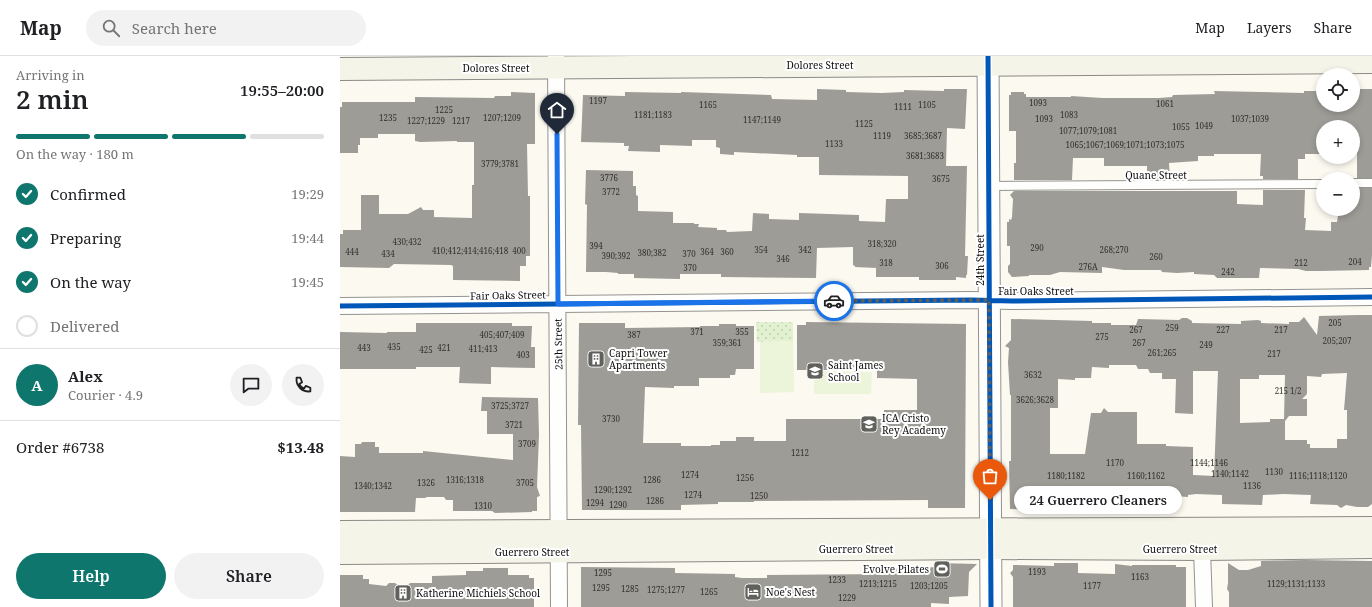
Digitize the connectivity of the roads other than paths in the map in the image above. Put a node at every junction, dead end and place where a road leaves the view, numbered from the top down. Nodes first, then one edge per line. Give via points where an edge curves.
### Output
1 (988, 60) edge
2 (770, 61) edge
3 (556, 62) edge
4 (1372, 62) edge
5 (340, 69) edge
6 (1360, 183) edge
7 (1372, 183) edge
8 (1316, 184) edge
9 (988, 186) junction
10 (1372, 297) edge
11 (989, 300) junction
12 (558, 304) junction
13 (340, 306) edge
14 (1372, 528) edge
15 (340, 532) edge
16 (990, 538) junction
17 (559, 541) junction
18 (1372, 547) edge
19 (1202, 549) junction
20 (340, 553) edge
21 (559, 607) edge
22 (991, 607) edge
23 (1204, 607) edge

1 - 2 main road, Dolores Street
1 - 4 main road, Dolores Street
1 - 9 street, 24th Street
2 - 3 main road, Dolores Street
3 - 5 main road, Dolores Street
3 - 12 street, 25th Street
6 - 7 lane
8 - 9 lane, Quane Street
9 - 11 street, 24th Street
10 - 11 street, Fair Oaks Street
11 - 12 street, Fair Oaks Street
11 - 16 street, 24th Street
12 - 13 street, Fair Oaks Street
12 - 17 street, 25th Street
14 - 16 main road, Guerrero Street
15 - 17 main road, Guerrero Street
16 - 17 main road, Guerrero Street
16 - 19 main road, Guerrero Street
16 - 22 street, 24th Street
17 - 20 main road, Guerrero Street
17 - 21 street, 25th Street
18 - 19 main road, Guerrero Street
19 - 23 street

